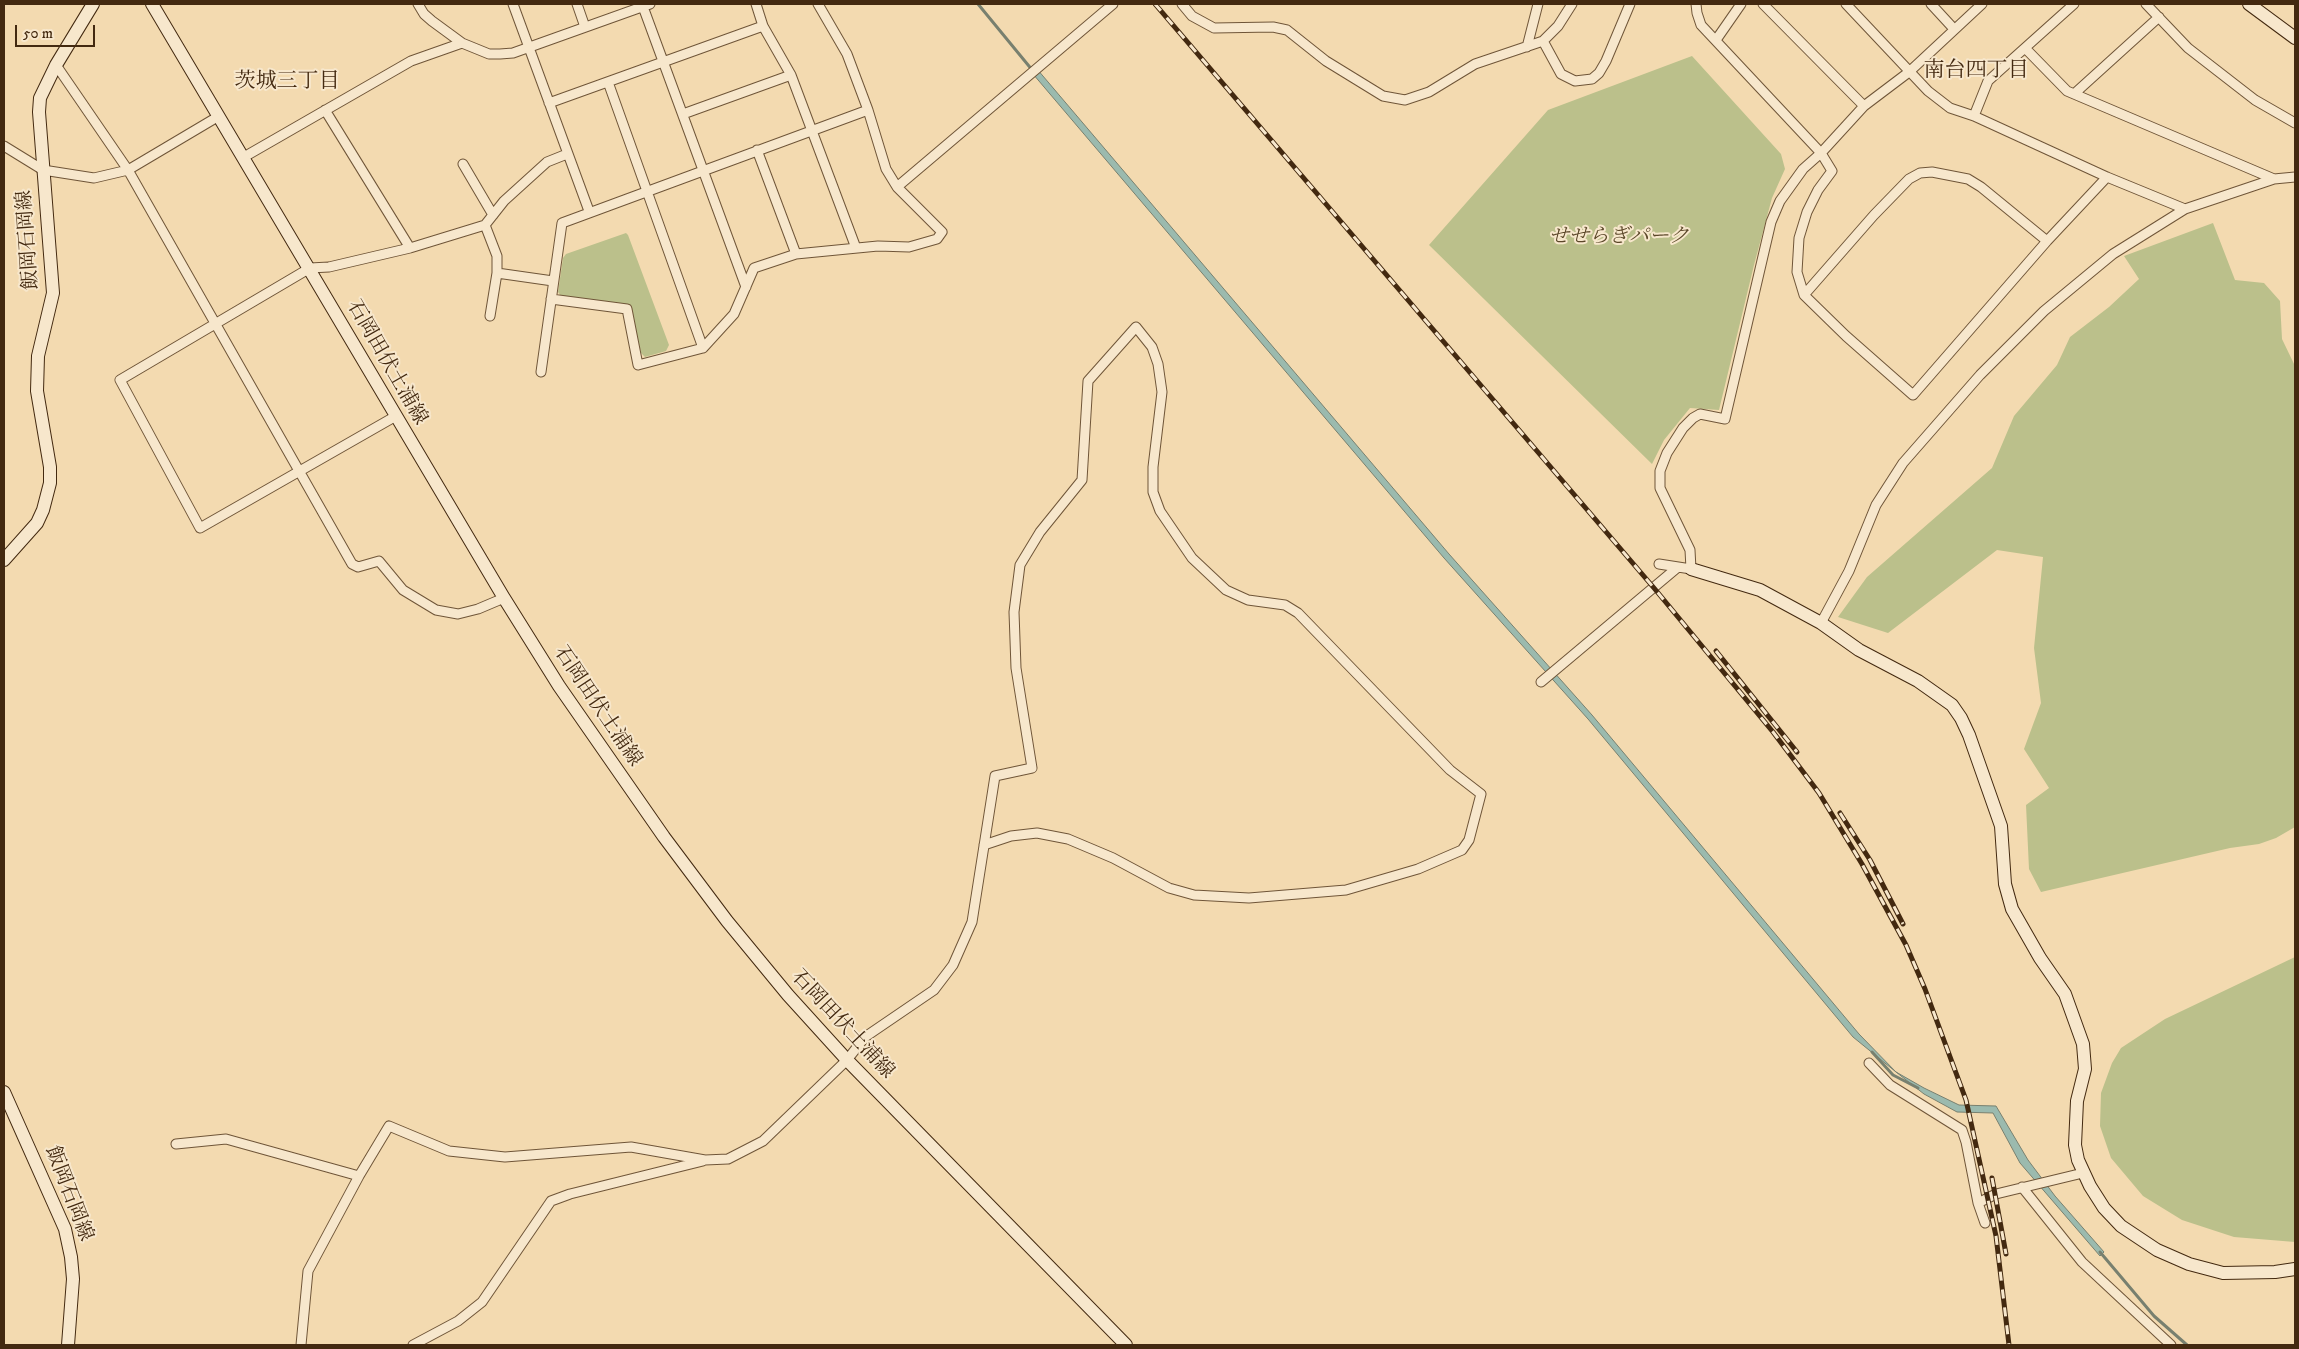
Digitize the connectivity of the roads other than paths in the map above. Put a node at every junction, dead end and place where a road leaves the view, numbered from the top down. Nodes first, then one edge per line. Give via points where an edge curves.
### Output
1 (93, 4) edge
2 (152, 4) edge
3 (418, 4) edge
4 (513, 4) edge
5 (577, 4) edge
6 (756, 4) edge
7 (818, 4) edge
8 (1113, 4) edge
9 (1182, 4) edge
10 (1538, 4) edge
11 (1572, 4) edge
12 (1630, 4) edge
13 (1696, 4) edge
14 (1741, 4) edge
15 (1763, 4) edge
16 (1846, 4) edge
17 (1930, 4) edge
18 (1982, 4) edge
19 (2074, 4) edge
20 (2146, 4) edge
21 (2249, 4) edge
22 (645, 5) edge
23 (2159, 17) junction
24 (763, 26) junction
25 (586, 27) junction
26 (1954, 29) junction
27 (2295, 38) edge
28 (1716, 40) junction
29 (1543, 41) junction
30 (462, 43) junction
31 (528, 47) junction
32 (1528, 47) junction
33 (2025, 48) junction
34 (664, 62) junction
35 (56, 65) junction
36 (1909, 72) junction
37 (791, 75) junction
38 (608, 82) junction
39 (2074, 94) junction
40 (549, 103) junction
41 (1864, 106) junction
42 (325, 110) junction
43 (868, 110) junction
44 (683, 114) junction
45 (219, 116) junction
46 (1974, 116) junction
47 (2295, 123) edge
48 (813, 130) junction
49 (4, 146) edge
50 (757, 150) junction
51 (1821, 153) junction
52 (568, 154) junction
53 (244, 157) junction
54 (463, 164) dead end
55 (704, 169) junction
56 (43, 170) junction
57 (128, 170) junction
58 (2107, 177) junction
59 (2295, 177) edge
60 (2274, 179) junction
61 (897, 187) junction
62 (646, 190) junction
63 (2185, 209) junction
64 (589, 211) junction
65 (493, 215) junction
66 (485, 224) junction
67 (2047, 241) junction
68 (410, 248) junction
69 (856, 248) junction
70 (796, 254) junction
71 (310, 268) junction
72 (497, 274) junction
73 (553, 281) junction
74 (746, 287) junction
75 (1804, 295) junction
76 (551, 299) junction
77 (490, 316) dead end
78 (214, 323) junction
79 (703, 348) junction
80 (541, 372) dead end
81 (396, 416) junction
82 (298, 472) junction
83 (4, 560) edge
84 (1659, 564) dead end
85 (1685, 568) junction
86 (504, 598) junction
87 (1820, 623) junction
88 (1544, 679) dead end
89 (984, 845) junction
90 (847, 1060) junction
91 (1869, 1063) dead end
92 (4, 1092) edge
93 (176, 1144) dead end
94 (705, 1160) junction
95 (2083, 1173) junction
96 (359, 1176) junction
97 (2025, 1186) junction
98 (1978, 1203) junction
99 (1985, 1223) dead end
100 (2295, 1269) edge
101 (68, 1345) edge
102 (301, 1345) edge
103 (413, 1345) edge
104 (1126, 1345) edge
105 (2171, 1345) edge

1 - 35 main road, 飯岡石岡線
2 - 45 main road, 石岡田伏土浦線
3 - 30 street via 432,22
4 - 31 street
5 - 25 street
6 - 24 street
7 - 43 street via 847,54
8 - 61 street
9 - 32 street via 1192,16 1214,28 1273,27 1287,30 1326,61 1383,96 1406,100 1418,98 1475,64
10 - 32 street
11 - 29 street via 1558,26
12 - 29 street via 1606,61 1592,78 1574,80 1561,74
13 - 28 street via 1701,25
14 - 28 street
15 - 41 street
16 - 36 street
17 - 26 street
18 - 26 street
19 - 33 street
20 - 23 street
21 - 27 main road
22 - 25 street
22 - 34 street
23 - 39 street
23 - 47 street via 2188,48 2255,100
24 - 34 street
24 - 37 street
25 - 31 street
26 - 36 street
28 - 51 street
29 - 32 street
30 - 31 street via 489,54 514,53
30 - 42 street via 411,61
31 - 40 street
33 - 39 street via 2067,91
33 - 46 street via 1988,81
34 - 38 street
34 - 44 street
35 - 56 main road, 飯岡石岡線 via 40,98
35 - 57 street
36 - 41 street
36 - 46 street via 1950,108
37 - 44 street
37 - 48 street
38 - 40 street
38 - 62 street
39 - 60 street
40 - 52 street
41 - 51 street
42 - 53 street
42 - 68 street
43 - 48 street
43 - 61 street via 886,169
44 - 55 street
45 - 53 main road, 石岡田伏土浦線
45 - 57 street
46 - 58 street
48 - 50 street
48 - 69 street
49 - 56 street
50 - 55 street
50 - 70 street
51 - 75 street via 1832,171 1807,212 1799,238 1796,272
51 - 85 street via 1790,184 1771,222 1725,419 1700,414 1693,418 1662,461 1660,488 1690,550
52 - 64 street
52 - 65 street via 547,162 504,200
53 - 71 main road, 石岡田伏土浦線
54 - 65 street
55 - 62 street
55 - 74 street
56 - 57 street via 94,178
56 - 83 main road, 飯岡石岡線 via 53,293 38,356 37,391 50,483 37,523
57 - 78 street
58 - 63 street
58 - 67 street
59 - 60 street
60 - 63 street
61 - 69 street via 942,232 937,239 909,247
62 - 64 street
62 - 79 street
63 - 87 street via 2113,254 2044,311 1980,375 1903,463 1876,505 1849,571
64 - 73 street via 562,223
65 - 66 street
66 - 68 street
66 - 72 street via 497,256
67 - 75 street via 1968,179 1920,173 1909,179 1874,215
67 - 75 street via 1914,395
68 - 71 street
69 - 70 street
70 - 74 street via 754,268
71 - 78 street
71 - 81 main road, 石岡田伏土浦線
72 - 73 street
72 - 77 street
73 - 76 street
74 - 79 street via 734,314
76 - 79 street via 627,309 638,365
76 - 80 street
78 - 82 street
78 - 82 street via 120,380 200,528
81 - 82 street
81 - 86 main road, 石岡田伏土浦線
82 - 86 street via 352,564 358,567 379,561 402,590 436,610 458,614
84 - 85 street
85 - 87 main road via 1760,590
85 - 88 street
86 - 90 main road, 石岡田伏土浦線 via 564,694 727,921
87 - 95 main road via 1859,650 1918,681 1952,705 1961,718 1988,783 2001,826 2005,884 2012,909 2065,994 2083,1044 2085,1069 2075,1123 2075,1144
89 - 89 street via 995,776 1032,768 1016,668 1014,612 1020,565 1040,532 1082,480 1088,381 1136,327 1152,347 1162,392 1153,467 1153,492 1160,511 1192,558 1226,590 1248,600 1285,605 1298,613 1450,770 1481,794 1469,840 1462,850 1418,869 1346,890 1250,898 1194,895 1169,888 1068,838 1037,833 1011,836
89 - 90 street via 972,922 953,965 934,990 865,1038
90 - 94 street via 763,1141 728,1159
90 - 104 main road, 石岡田伏土浦線
91 - 98 street via 1890,1085 1962,1130
92 - 101 main road, 飯岡石岡線 via 65,1229 73,1279
93 - 96 street via 226,1139
94 - 96 street via 631,1147 505,1157 449,1151 389,1126
94 - 103 street via 570,1194 551,1202 482,1302 458,1322
95 - 97 street
95 - 100 main road via 2104,1208 2121,1226 2157,1250 2189,1264 2223,1273
96 - 102 street via 308,1271
97 - 98 street
97 - 105 street via 2082,1262
98 - 99 street

